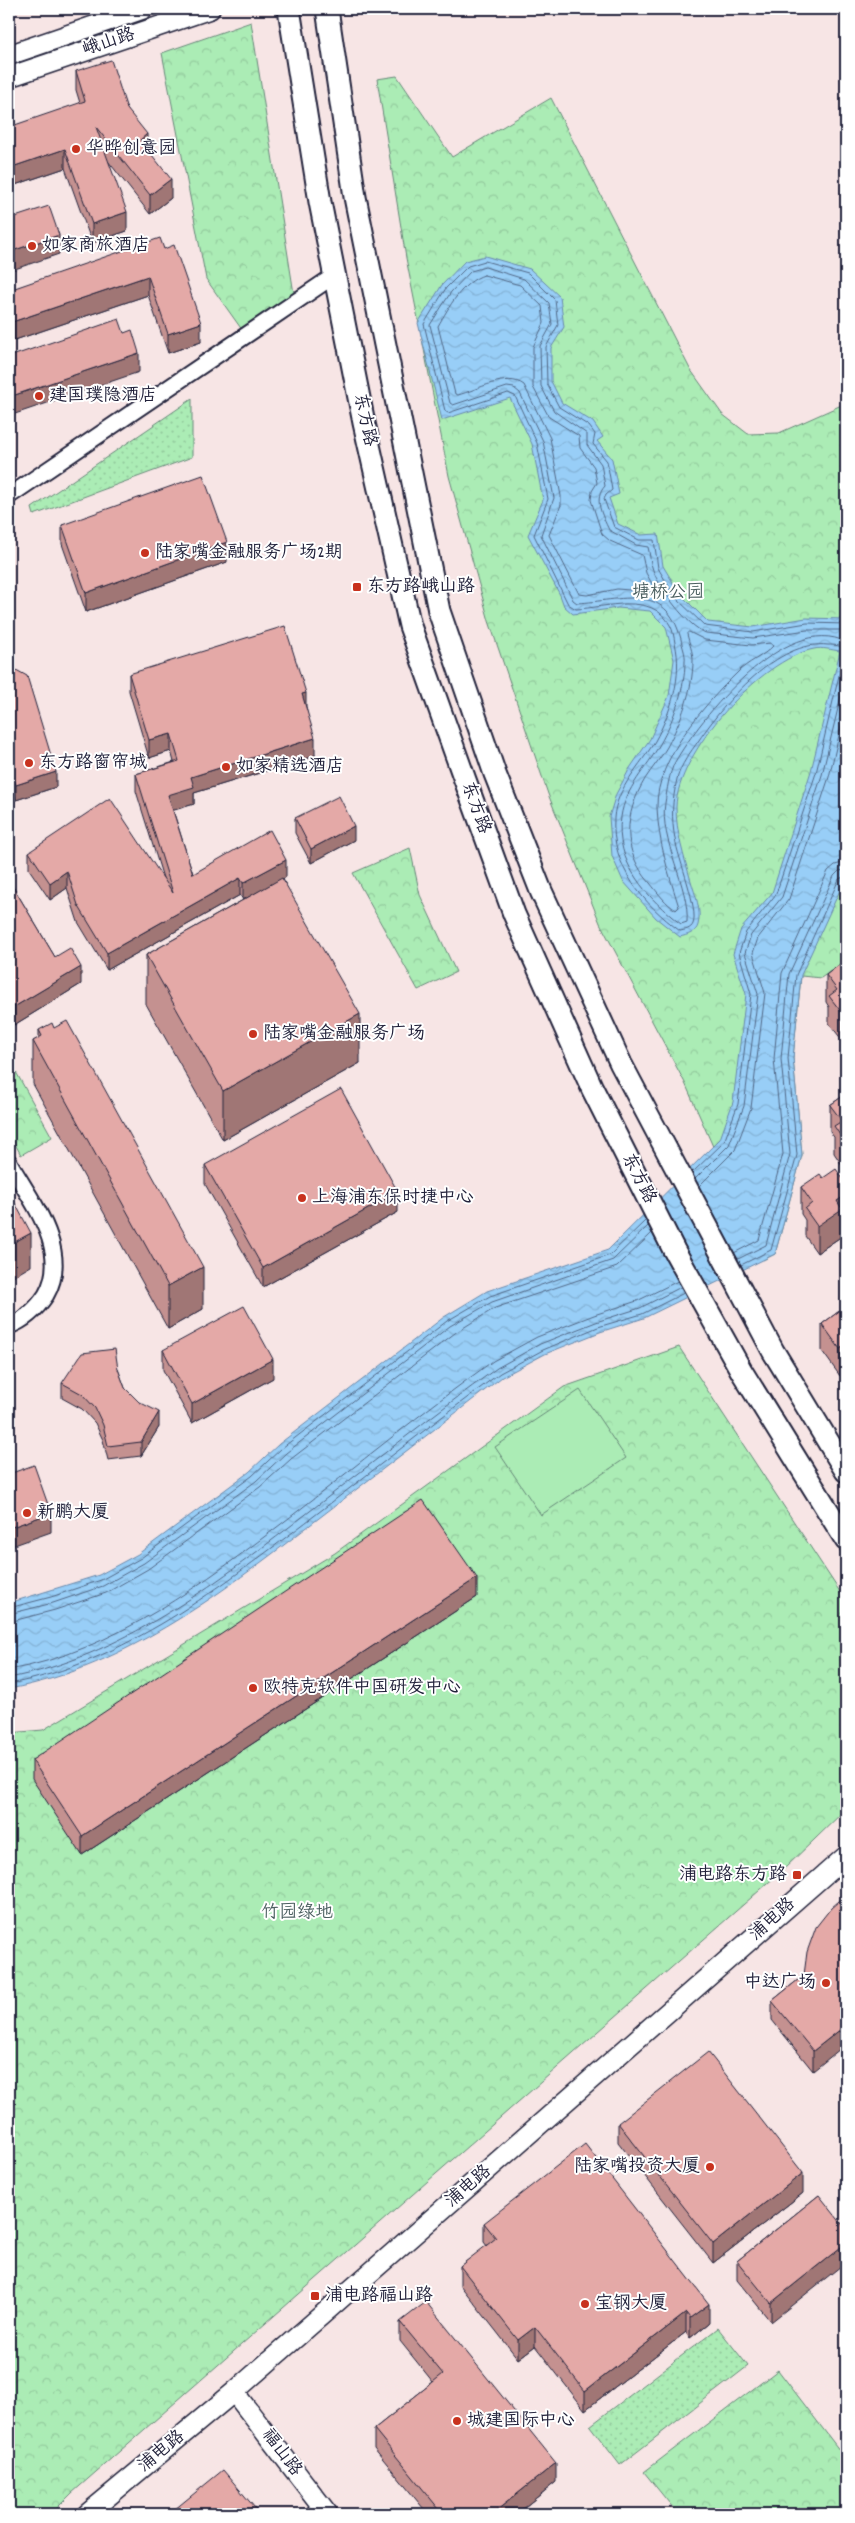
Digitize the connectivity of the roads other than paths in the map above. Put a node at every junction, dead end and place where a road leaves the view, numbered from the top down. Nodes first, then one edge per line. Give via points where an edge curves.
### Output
1 (143, 9) edge
2 (210, 9) edge
3 (289, 9) edge
4 (327, 9) edge
5 (9, 55) edge
6 (9, 77) edge
7 (335, 275) junction
8 (9, 496) edge
9 (9, 1162) edge
10 (9, 1326) edge
11 (846, 1471) edge
12 (846, 1540) edge
13 (846, 1856) edge
14 (234, 2392) junction
15 (87, 2514) edge
16 (328, 2514) edge

1 - 5 street, 峨山路
2 - 6 street, 峨山路
3 - 7 main road, 东方路
4 - 11 main road, 东方路 via 355,197 439,611 494,774 541,891 621,1064 768,1342
7 - 8 street
7 - 12 main road, 东方路 via 364,423 410,626 514,914 592,1088 674,1250 742,1372
9 - 10 street via 44,1223 52,1244 55,1266 51,1286 40,1304 26,1318
13 - 14 street, 浦电路
14 - 15 street, 浦电路
14 - 16 street, 福山路

